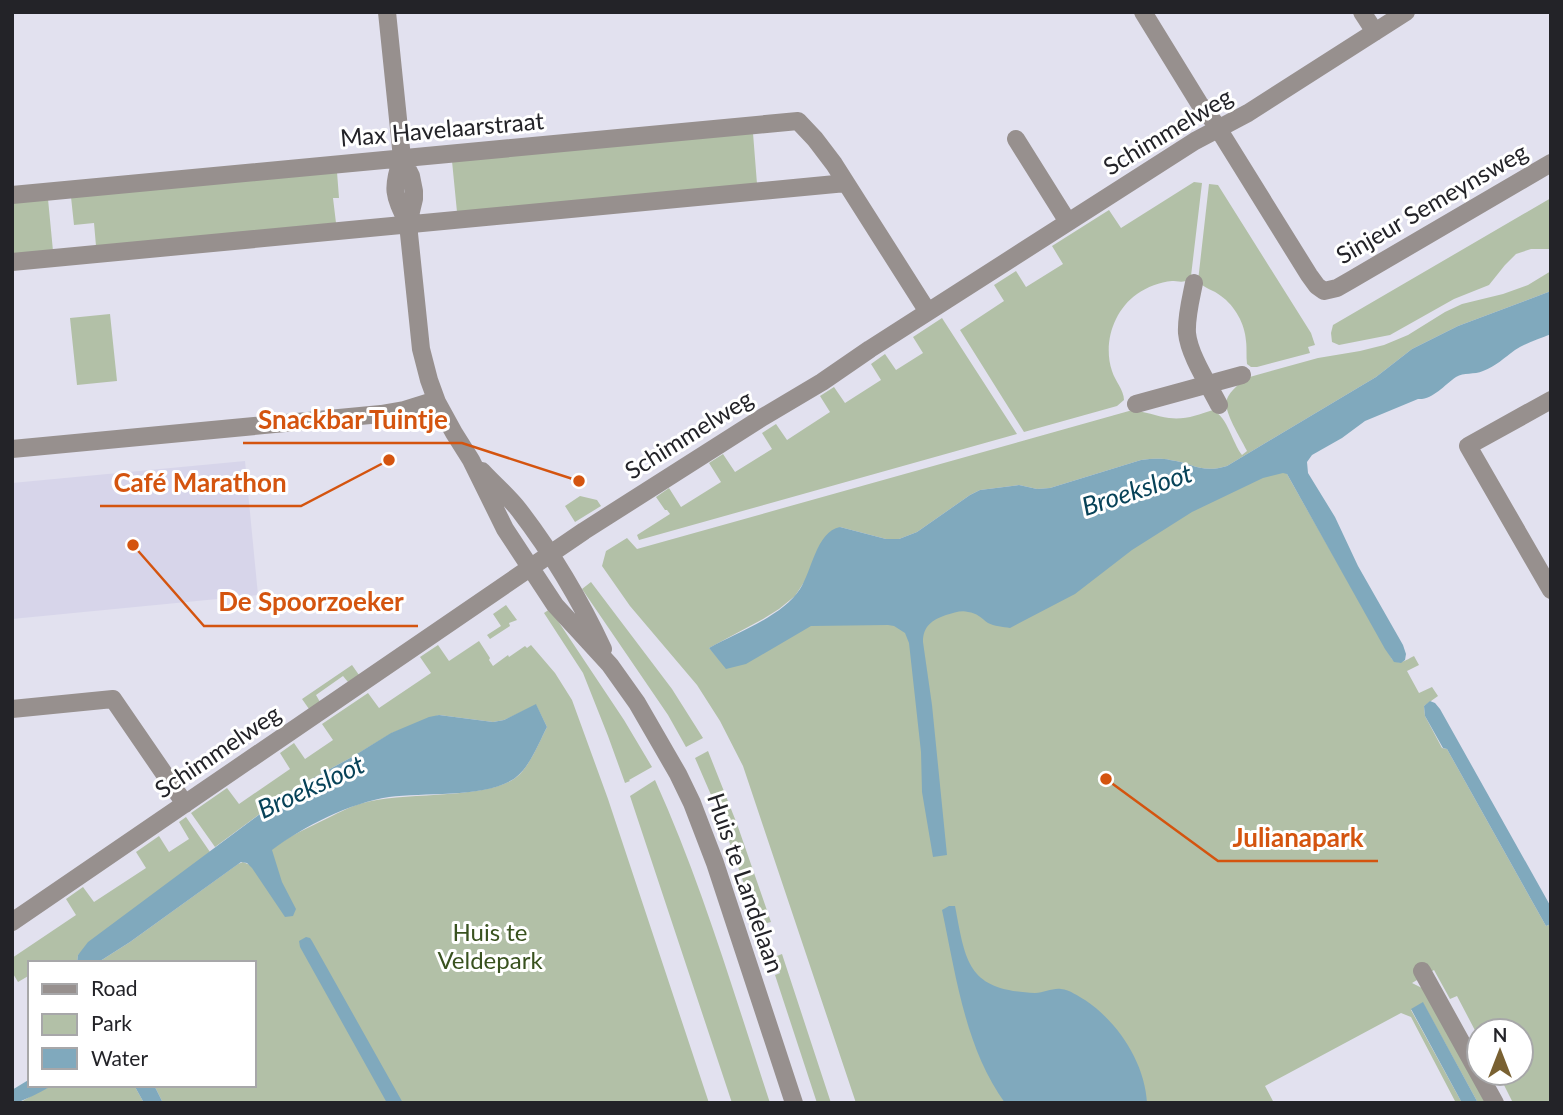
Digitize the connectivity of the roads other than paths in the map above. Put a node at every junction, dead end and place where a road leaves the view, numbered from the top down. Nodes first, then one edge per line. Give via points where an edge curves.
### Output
1 (387, 12) edge
2 (1143, 12) edge
3 (1362, 12) edge
4 (1406, 12) edge
5 (1374, 32) junction
6 (1218, 129) junction
7 (1016, 138) dead end
8 (402, 158) junction
9 (1551, 163) edge
10 (846, 183) junction
11 (12, 195) edge
12 (1068, 222) junction
13 (408, 224) junction
14 (12, 262) edge
15 (1194, 282) dead end
16 (928, 312) junction
17 (1242, 375) dead end
18 (1209, 385) junction
19 (436, 400) junction
20 (1551, 400) edge
21 (1136, 404) dead end
22 (1219, 405) dead end
23 (12, 449) edge
24 (471, 460) junction
25 (550, 555) junction
26 (531, 568) junction
27 (1551, 590) edge
28 (610, 665) junction
29 (12, 709) edge
30 (185, 804) junction
31 (12, 922) edge
32 (1422, 971) dead end
33 (794, 1103) edge
34 (1495, 1103) edge

1 - 8 street
2 - 6 street
3 - 5 street
4 - 5 street, Schimmelweg
5 - 6 street, Schimmelweg
6 - 9 street, Sinjeur Semeynsweg via 1308,275 1324,291 1337,288
6 - 12 street, Schimmelweg
7 - 12 street
8 - 10 street, Max Havelaarstraat via 798,121
8 - 11 street, Max Havelaarstraat
8 - 13 street via 414,191
10 - 13 street
10 - 16 street, Max Havelaarstraat
12 - 16 street, Schimmelweg
13 - 14 street
13 - 19 street via 421,349
15 - 18 street via 1188,338
16 - 25 street, Schimmelweg
17 - 18 street
18 - 21 street
18 - 22 street
19 - 23 street via 380,414
19 - 24 street
20 - 27 street via 1468,446
24 - 25 street via 519,510
24 - 26 street via 496,514
25 - 26 street, Schimmelweg
25 - 28 street via 579,599
26 - 28 street via 555,605
26 - 30 street, Schimmelweg
28 - 33 street, Huis te Landelaan via 667,753 700,823
29 - 30 street via 113,699
30 - 31 street, Schimmelweg
32 - 34 street

